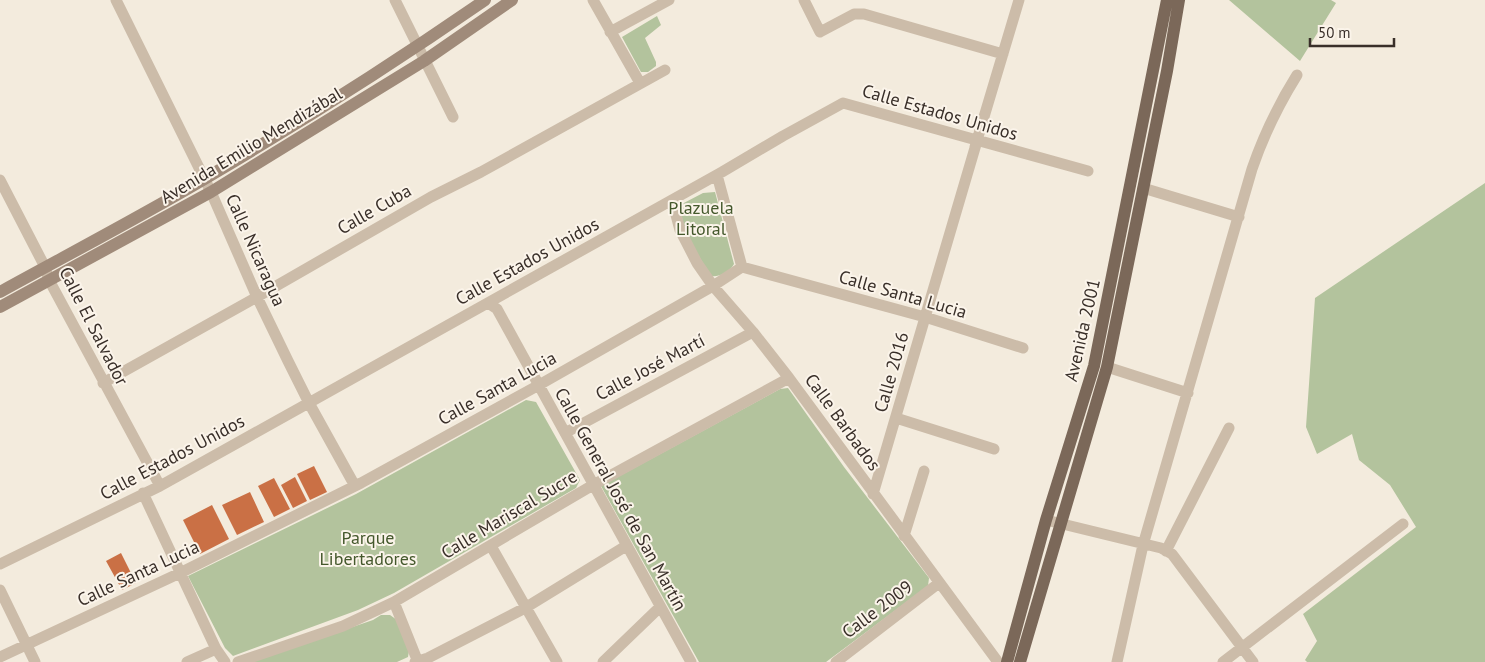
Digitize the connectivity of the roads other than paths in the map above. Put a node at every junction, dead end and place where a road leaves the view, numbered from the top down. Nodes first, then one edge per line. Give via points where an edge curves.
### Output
1 (116, 0) edge
2 (395, 0) edge
3 (485, 0) edge
4 (512, 0) edge
5 (593, 0) edge
6 (669, 0) edge
7 (804, 0) edge
8 (1019, 0) edge
9 (1171, 1) edge
10 (610, 32) junction
11 (418, 46) junction
12 (1003, 54) junction
13 (424, 61) junction
14 (665, 70) dead end
15 (1297, 75) dead end
16 (640, 83) junction
17 (453, 118) dead end
18 (977, 141) junction
19 (1088, 171) dead end
20 (717, 175) junction
21 (204, 179) junction
22 (0, 180) edge
23 (1143, 188) junction
24 (211, 192) junction
25 (672, 200) junction
26 (1239, 216) junction
27 (45, 267) junction
28 (742, 267) junction
29 (49, 280) junction
30 (713, 286) junction
31 (0, 292) edge
32 (257, 297) junction
33 (488, 303) junction
34 (0, 308) edge
35 (925, 317) junction
36 (753, 332) junction
37 (1024, 348) dead end
38 (1107, 367) junction
39 (789, 378) junction
40 (103, 383) junction
41 (538, 385) junction
42 (1188, 394) junction
43 (309, 402) junction
44 (896, 418) junction
45 (1229, 428) dead end
46 (564, 433) junction
47 (994, 449) dead end
48 (924, 471) dead end
49 (593, 485) junction
50 (160, 486) junction
51 (355, 486) junction
52 (143, 494) junction
53 (873, 494) junction
54 (1046, 520) junction
55 (1060, 522) junction
56 (1403, 524) dead end
57 (904, 536) junction
58 (1143, 545) junction
59 (491, 546) junction
60 (626, 546) junction
61 (1166, 551) junction
62 (0, 564) edge
63 (180, 573) junction
64 (939, 583) junction
65 (0, 590) edge
66 (394, 602) junction
67 (660, 607) junction
68 (525, 608) junction
69 (27, 644) junction
70 (1241, 648) junction
71 (216, 649) junction
72 (0, 657) edge
73 (1121, 660) edge
74 (35, 662) edge
75 (187, 662) edge
76 (225, 662) edge
77 (238, 662) edge
78 (417, 662) edge
79 (556, 662) edge
80 (603, 662) edge
81 (691, 662) edge
82 (836, 662) edge
83 (998, 662) edge
84 (1007, 662) edge
85 (1020, 662) edge
86 (1223, 662) edge
87 (1253, 662) edge

1 - 21 street, Calle Nicaragua
2 - 11 street
3 - 11 main road, Avenida Emilio Mendizábal
4 - 13 main road, Avenida Emilio Mendizábal
5 - 10 street
6 - 10 street
7 - 12 street via 820,32 854,14 864,14
8 - 12 street, Calle 2016
9 - 23 main road, Avenida 2001 via 1167,71
9 - 54 main road, Avenida 2001 via 1094,366
10 - 16 street
11 - 13 street
11 - 21 main road, Avenida Emilio Mendizábal
12 - 18 street, Calle 2016
13 - 17 street
13 - 24 main road, Avenida Emilio Mendizábal
14 - 16 street, Calle Cuba
15 - 26 street via 1264,135
16 - 32 street, Calle Cuba via 430,197
18 - 19 street, Calle Estados Unidos
18 - 20 street, Calle Estados Unidos via 843,102
18 - 35 street, Calle 2016
20 - 25 street, Calle Estados Unidos
20 - 28 street
21 - 24 street, Calle Nicaragua
21 - 27 main road, Avenida Emilio Mendizábal
22 - 27 street, Calle El Salvador
23 - 26 street
23 - 38 main road, Avenida 2001
24 - 29 main road, Avenida Emilio Mendizábal
24 - 32 street, Calle Nicaragua
25 - 30 street, Calle Barbados via 680,230 697,264
25 - 33 street, Calle Estados Unidos
26 - 42 street
27 - 29 street, Calle El Salvador
27 - 31 main road, Avenida Emilio Mendizábal
28 - 30 street, Calle Santa Lucia
28 - 35 street, Calle Santa Lucia
29 - 34 main road, Avenida Emilio Mendizábal
29 - 40 street, Calle El Salvador
30 - 36 street, Calle Barbados
30 - 41 street, Calle Santa Lucia
32 - 40 street, Calle Cuba
32 - 43 street, Calle Nicaragua
33 - 41 street, Calle General José de San Martín via 497,309
33 - 43 street, Calle Estados Unidos
35 - 37 street, Calle Santa Lucia
35 - 44 street, Calle 2016
36 - 39 street, Calle Barbados
36 - 46 street, Calle José Martí
38 - 42 street
38 - 55 main road, Avenida 2001
39 - 49 street, Calle Mariscal Sucre
39 - 53 street, Calle Barbados
40 - 50 street, Calle El Salvador
41 - 46 street, Calle General José de San Martín
41 - 51 street, Calle Santa Lucia
42 - 58 street
43 - 50 street, Calle Estados Unidos
43 - 51 street, Calle Nicaragua
44 - 47 street
44 - 53 street, Calle 2016
45 - 61 street
46 - 49 street, Calle General José de San Martín
48 - 57 street
49 - 59 street, Calle Mariscal Sucre
49 - 60 street, Calle General José de San Martín
50 - 52 street, Calle Estados Unidos
51 - 63 street, Calle Santa Lucia
52 - 62 street, Calle Estados Unidos
52 - 63 street
53 - 57 street, Calle Barbados
54 - 55 street
54 - 84 main road, Avenida 2001
55 - 58 street
55 - 85 main road, Avenida 2001
56 - 70 street
57 - 64 street, Calle Barbados
58 - 61 street
58 - 73 street
59 - 66 street, Calle Mariscal Sucre
59 - 68 street
60 - 67 street, Calle General José de San Martín
60 - 68 street
61 - 70 street via 1180,564
63 - 69 street, Calle Santa Lucia
63 - 71 street
64 - 82 street, Calle 2009
64 - 83 street, Calle Barbados
65 - 69 street
66 - 77 street, Calle Mariscal Sucre via 342,626
66 - 78 street
67 - 80 street
67 - 81 street, Calle General José de San Martín
68 - 78 street
68 - 79 street
69 - 72 street, Calle Santa Lucia
69 - 74 street
70 - 86 street
70 - 87 street
71 - 75 street
71 - 76 street

